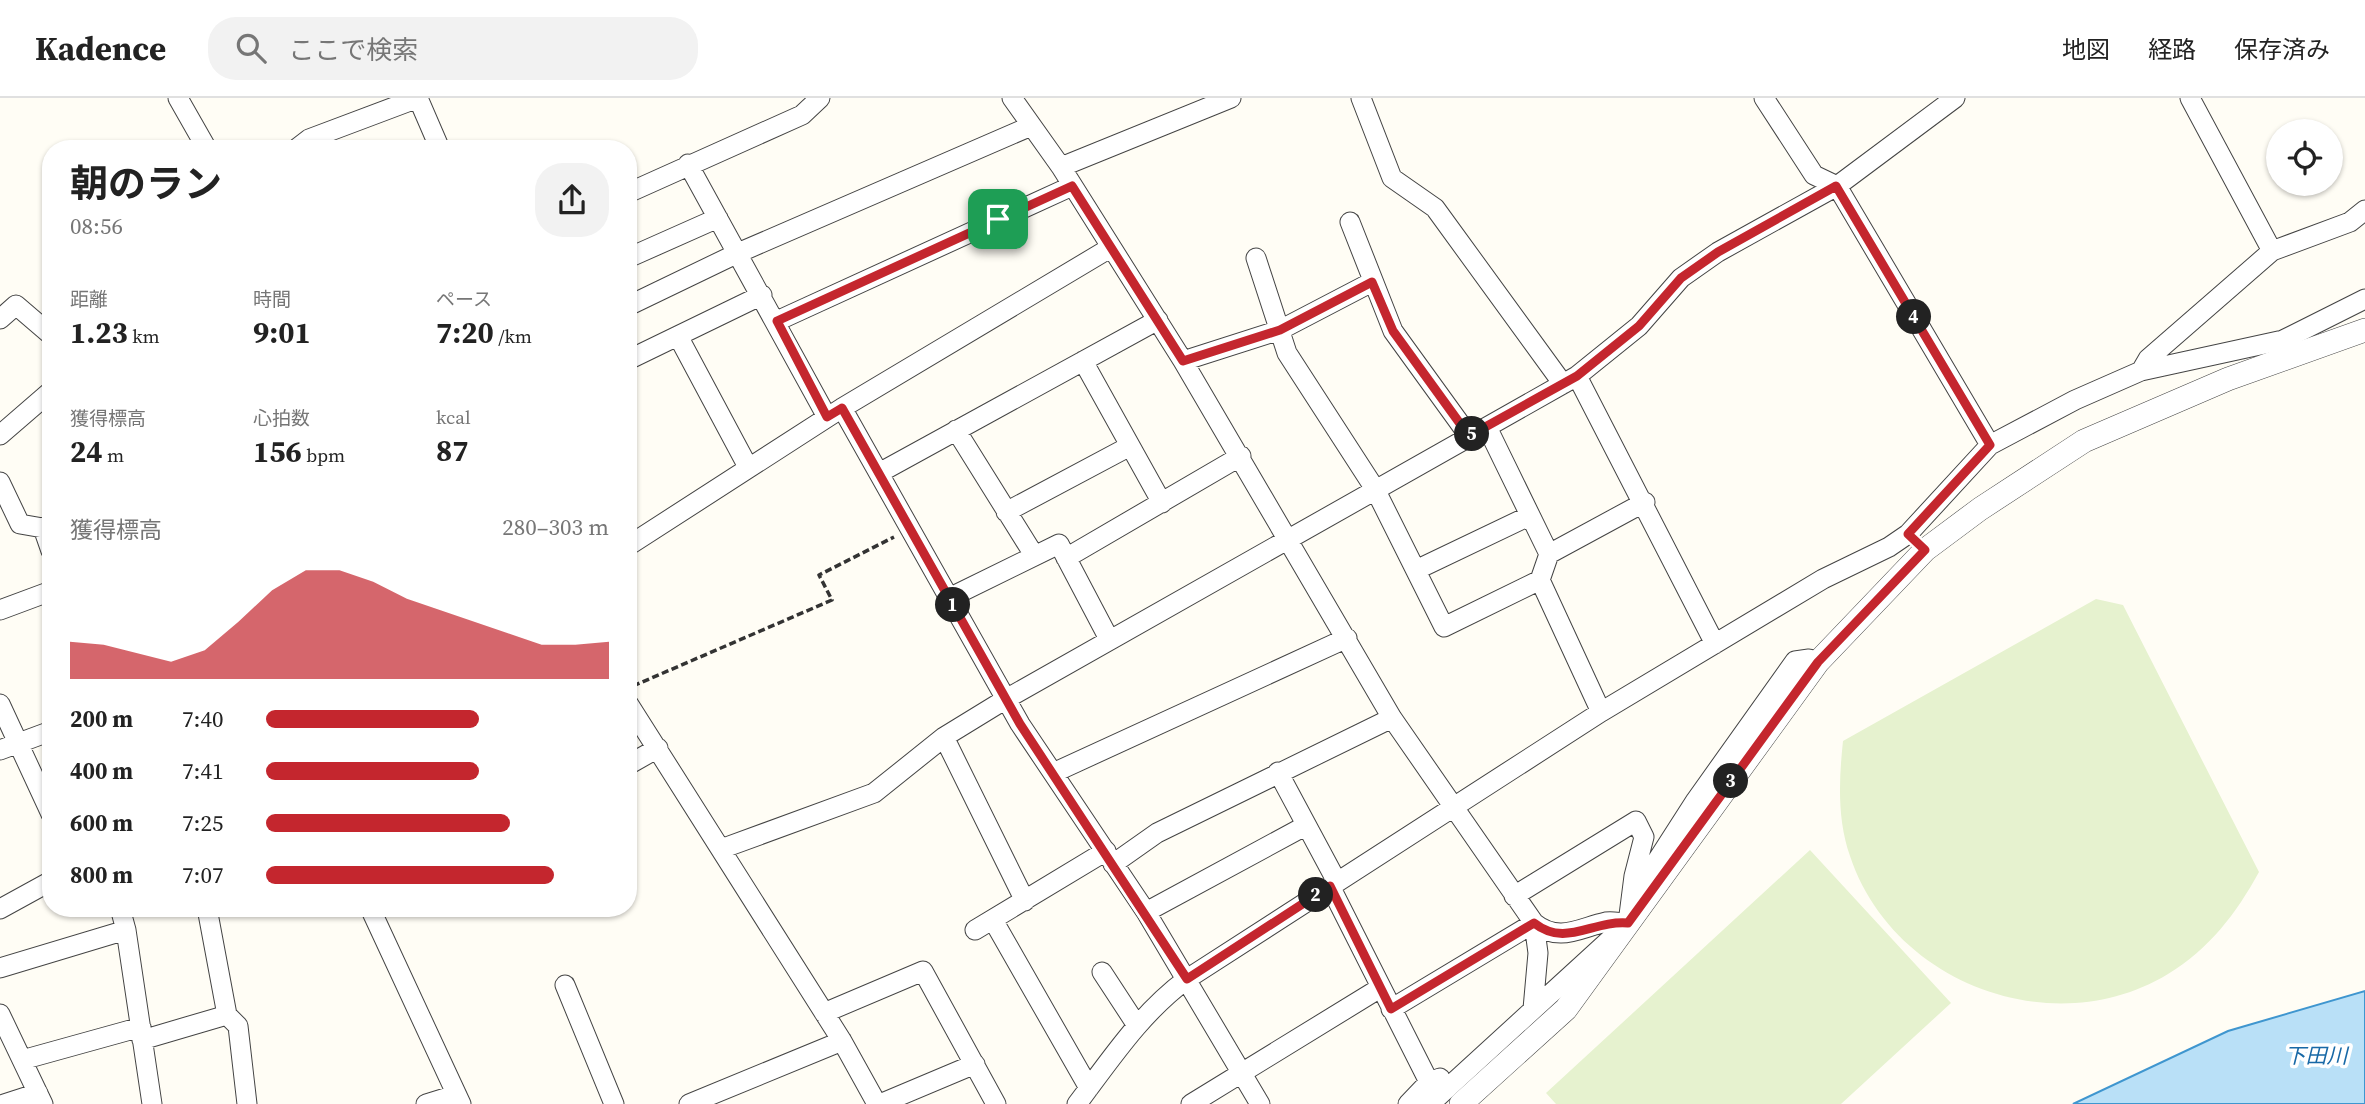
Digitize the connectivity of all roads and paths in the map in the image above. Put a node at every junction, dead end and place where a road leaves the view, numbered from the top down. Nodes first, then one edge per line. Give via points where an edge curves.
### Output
1 (178, 98) edge
2 (418, 98) edge
3 (1012, 98) edge
4 (1231, 98) edge
5 (1361, 98) edge
6 (1764, 98) edge
7 (1955, 98) edge
8 (2190, 98) edge
9 (817, 99) edge
10 (1031, 126) junction
11 (202, 140) edge
12 (308, 140) edge
13 (436, 140) edge
14 (688, 164) junction
15 (1061, 167) junction
16 (1072, 186) junction
17 (1836, 186) junction
18 (637, 189) edge
19 (2365, 210) edge
20 (718, 218) junction
21 (1350, 222) dead end
22 (1110, 248) junction
23 (2272, 251) junction
24 (738, 253) junction
25 (637, 254) edge
26 (1256, 258) dead end
27 (1372, 282) junction
28 (762, 295) junction
29 (2365, 299) edge
30 (637, 302) edge
31 (0, 319) edge
32 (1158, 320) junction
33 (777, 321) junction
34 (42, 327) edge
35 (1280, 330) junction
36 (2365, 330) edge
37 (678, 336) junction
38 (2286, 348) junction
39 (637, 356) edge
40 (1083, 361) junction
41 (1183, 361) junction
42 (2141, 371) junction
43 (1570, 380) junction
44 (42, 399) edge
45 (834, 412) junction
46 (1487, 426) junction
47 (956, 430) junction
48 (0, 435) edge
49 (1469, 436) junction
50 (1990, 445) junction
51 (1130, 446) junction
52 (1241, 456) junction
53 (748, 467) junction
54 (879, 473) junction
55 (0, 482) edge
56 (1375, 489) junction
57 (1644, 502) junction
58 (1162, 503) junction
59 (1006, 512) junction
60 (1529, 516) junction
61 (42, 526) edge
62 (911, 529) junction
63 (1908, 534) junction
64 (1288, 537) junction
65 (637, 540) edge
66 (1925, 550) junction
67 (1549, 554) junction
68 (1034, 555) junction
69 (1066, 558) junction
70 (1416, 570) junction
71 (1540, 580) junction
72 (42, 594) edge
73 (949, 598) junction
74 (0, 610) edge
75 (1347, 638) junction
76 (1109, 639) junction
77 (1715, 644) junction
78 (637, 684) edge
79 (1006, 699) junction
80 (0, 704) edge
81 (1601, 712) junction
82 (637, 716) edge
83 (1392, 718) junction
84 (42, 734) edge
85 (944, 737) junction
86 (8, 747) edge
87 (658, 748) junction
88 (637, 760) edge
89 (1278, 772) junction
90 (1053, 773) junction
91 (42, 800) edge
92 (1452, 807) junction
93 (1305, 825) junction
94 (721, 849) junction
95 (1110, 857) junction
96 (1333, 884) junction
97 (42, 885) edge
98 (1514, 896) junction
99 (1025, 901) junction
100 (0, 908) edge
101 (1146, 912) junction
102 (1629, 913) junction
103 (122, 917) edge
104 (209, 917) edge
105 (374, 917) edge
106 (993, 920) junction
107 (1534, 923) junction
108 (126, 930) junction
109 (975, 930) dead end
110 (0, 968) edge
111 (1102, 972) dead end
112 (1187, 979) junction
113 (565, 985) dead end
114 (1380, 988) junction
115 (1391, 1009) junction
116 (1532, 1009) junction
117 (824, 1013) junction
118 (0, 1014) edge
119 (227, 1015) junction
120 (1136, 1024) junction
121 (141, 1033) junction
122 (842, 1041) junction
123 (22, 1060) junction
124 (975, 1064) junction
125 (1473, 1064) junction
126 (1242, 1072) junction
127 (1429, 1082) junction
128 (1089, 1088) junction
129 (40, 1099) edge
130 (458, 1100) edge
131 (4, 1104) edge
132 (152, 1104) edge
133 (247, 1104) edge
134 (426, 1104) edge
135 (614, 1104) edge
136 (689, 1104) edge
137 (879, 1104) edge
138 (996, 1104) edge
139 (1077, 1104) edge
140 (1191, 1104) edge
141 (1260, 1104) edge
142 (1408, 1104) edge
143 (1430, 1104) edge
144 (1461, 1104) edge

1 - 11 street
2 - 12 street
2 - 13 street
3 - 10 street
4 - 15 street
5 - 43 street via 1392,178 1435,208
6 - 17 street via 1814,175
7 - 17 street
8 - 23 street
9 - 14 street via 802,115
10 - 15 street
10 - 24 street
14 - 18 street
14 - 20 street
15 - 16 street
16 - 22 street
16 - 33 street
17 - 43 street via 1681,278 1639,326
17 - 50 street
19 - 23 street via 2350,222
20 - 24 street
20 - 25 street
21 - 27 street
22 - 32 street
22 - 45 street
23 - 42 street via 2148,359
24 - 28 street
24 - 30 street
26 - 35 street
27 - 35 street
27 - 49 street via 1393,331
28 - 33 street
28 - 37 street
29 - 38 street
31 - 34 street via 16,305
32 - 40 street
32 - 41 street
33 - 45 street
35 - 41 street
35 - 56 street via 1287,353
36 - 38 street
37 - 39 street
37 - 53 street
38 - 42 street
38 - 66 street via 2084,442
40 - 47 street
40 - 51 street
41 - 52 street
42 - 50 street
43 - 46 street
43 - 57 street
44 - 48 street
45 - 53 street
45 - 54 street
46 - 49 street
46 - 60 street
47 - 54 street
47 - 59 street
49 - 56 street
50 - 63 street
51 - 58 street
51 - 59 street
52 - 58 street
52 - 64 street
53 - 65 street
54 - 62 street
55 - 61 street via 20,524
56 - 64 street
56 - 70 street
57 - 67 street
57 - 77 street
58 - 69 street
59 - 68 street
60 - 67 street
60 - 70 street
62 - 73 street
62 - 78 path via 819,575 832,600
63 - 66 street
63 - 77 street
64 - 75 street
64 - 76 street
66 - 102 street via 1818,662
67 - 71 street
68 - 69 street via 1059,544
68 - 73 street
69 - 76 street
70 - 71 street via 1444,627
71 - 81 street
72 - 74 street
73 - 79 street
75 - 83 street
75 - 90 street
76 - 79 street
77 - 81 street
79 - 85 street
79 - 90 street
80 - 86 street
81 - 92 street
82 - 87 street
83 - 89 street
83 - 92 street
84 - 86 street
85 - 94 street via 874,793
85 - 99 street
86 - 91 street
87 - 88 street
87 - 94 street
89 - 93 street
89 - 95 street
90 - 95 street
92 - 96 street
92 - 98 street
93 - 96 street
93 - 101 street
94 - 117 street
95 - 99 street
95 - 101 street
96 - 112 street
96 - 114 street
97 - 100 street
98 - 102 street via 1636,821 1644,837
98 - 107 street
99 - 106 street
101 - 112 street
102 - 107 street via 1573,934 1545,932
102 - 116 street
102 - 144 street via 1566,1009
103 - 108 street
104 - 119 street
105 - 130 street
106 - 109 street
106 - 128 street
107 - 115 street
107 - 116 street via 1538,953
108 - 110 street
108 - 121 street
111 - 120 street
112 - 120 street
112 - 126 street
113 - 135 street
114 - 115 street
114 - 126 street
115 - 127 street
116 - 125 street
117 - 122 street
117 - 124 street via 922,971
118 - 123 street
119 - 121 street
119 - 133 street via 239,1026
120 - 128 street
121 - 123 street
121 - 132 street
122 - 136 street
122 - 137 street
123 - 129 street
124 - 137 street
124 - 138 street
125 - 127 street
125 - 143 street
126 - 140 street
126 - 141 street
127 - 142 street
128 - 139 street
129 - 131 street
130 - 134 street

